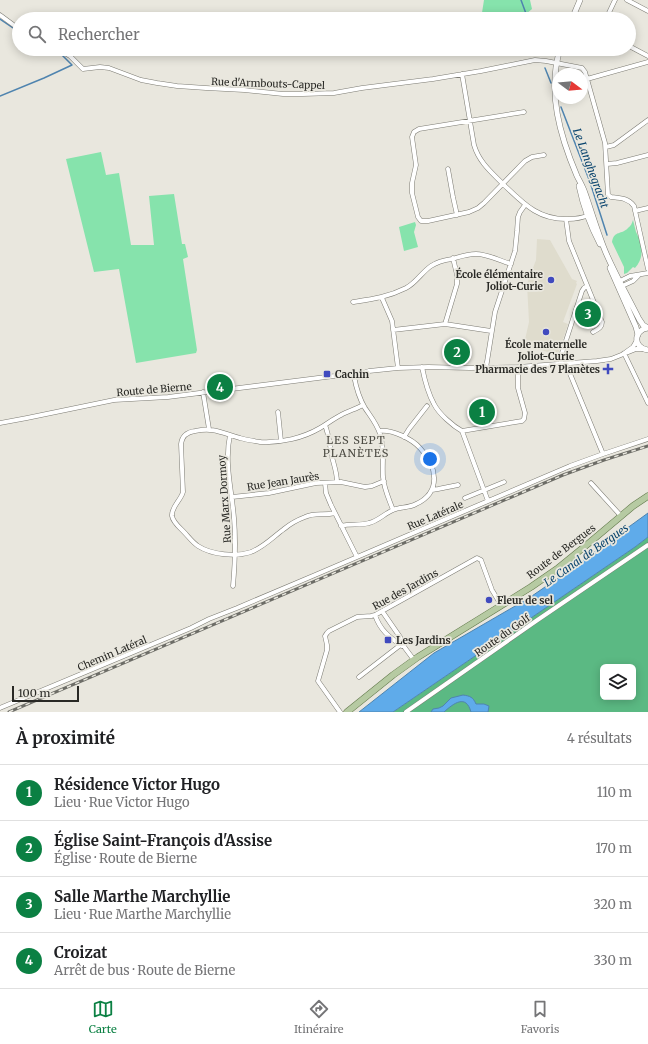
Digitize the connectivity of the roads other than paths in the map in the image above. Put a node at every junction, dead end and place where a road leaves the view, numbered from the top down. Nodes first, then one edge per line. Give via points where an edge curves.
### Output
1 (580, 0) edge
2 (615, 0) edge
3 (627, 0) edge
4 (648, 11) edge
5 (575, 12) edge
6 (609, 12) edge
7 (0, 15) edge
8 (12, 24) edge
9 (636, 50) edge
10 (70, 56) edge
11 (558, 56) edge
12 (648, 56) edge
13 (648, 62) edge
14 (557, 63) junction
15 (582, 68) edge
16 (462, 74) junction
17 (588, 79) edge
18 (588, 83) edge
19 (524, 112) dead end
20 (648, 120) edge
21 (470, 121) junction
22 (606, 148) junction
23 (544, 155) dead end
24 (648, 155) edge
25 (607, 164) junction
26 (448, 169) dead end
27 (503, 184) junction
28 (525, 205) junction
29 (648, 208) edge
30 (635, 211) junction
31 (457, 215) junction
32 (590, 215) junction
33 (566, 219) junction
34 (453, 258) junction
35 (511, 264) junction
36 (648, 270) edge
37 (648, 273) edge
38 (619, 285) junction
39 (587, 286) junction
40 (382, 298) junction
41 (353, 302) dead end
42 (445, 324) junction
43 (648, 328) edge
44 (393, 330) junction
45 (491, 331) junction
46 (593, 332) dead end
47 (637, 338) junction
48 (646, 349) edge
49 (625, 354) junction
50 (563, 364) junction
51 (422, 367) junction
52 (518, 367) junction
53 (398, 368) junction
54 (486, 368) junction
55 (354, 376) junction
56 (204, 392) junction
57 (648, 404) edge
58 (363, 405) junction
59 (427, 406) dead end
60 (278, 412) dead end
61 (0, 423) edge
62 (325, 425) junction
63 (209, 429) junction
64 (379, 431) junction
65 (462, 431) junction
66 (230, 435) junction
67 (404, 437) junction
68 (648, 439) edge
69 (281, 441) junction
70 (603, 454) junction
71 (384, 481) junction
72 (325, 482) junction
73 (337, 482) junction
74 (504, 482) dead end
75 (591, 483) dead end
76 (458, 485) dead end
77 (432, 490) junction
78 (484, 491) junction
79 (648, 496) edge
80 (232, 497) junction
81 (465, 498) dead end
82 (648, 500) edge
83 (488, 501) junction
84 (393, 510) junction
85 (626, 511) junction
86 (335, 513) junction
87 (621, 516) junction
88 (341, 526) junction
89 (648, 546) edge
90 (235, 554) junction
91 (357, 557) junction
92 (233, 586) dead end
93 (501, 605) junction
94 (230, 611) joint
95 (382, 611) junction
96 (376, 615) junction
97 (402, 644) junction
98 (414, 660) junction
99 (359, 677) dead end
100 (0, 708) edge
101 (340, 712) edge
102 (347, 712) edge
103 (406, 712) edge

1 - 5 street
2 - 6 street
3 - 4 street
7 - 8 street
9 - 12 street
10 - 16 street, Rue d'Armbouts-Cappel via 84,70 109,68 145,80 177,86 287,94 330,94
11 - 14 street
13 - 17 street
14 - 15 street, Rue d'Armbouts-Cappel
14 - 16 street, Rue d'Armbouts-Cappel via 535,60
14 - 32 street via 554,92 557,114
16 - 21 street
18 - 22 street
19 - 21 street
20 - 22 street
21 - 27 street via 473,143 478,155
21 - 31 street via 419,129 412,137 416,165 412,191 417,216 420,220 428,221
22 - 25 street
23 - 27 street via 526,160
24 - 25 street
25 - 30 street via 609,196 628,200
26 - 31 street
27 - 28 street
27 - 31 street via 480,207
28 - 33 street via 543,216
28 - 35 street via 518,217
29 - 30 street
30 - 36 street
32 - 33 street
32 - 38 street
33 - 39 street via 569,241
34 - 35 street via 480,254
34 - 40 street via 434,264 407,287
34 - 42 street via 457,284
35 - 45 street
37 - 38 street
38 - 43 street via 643,325
38 - 47 street via 636,327
39 - 46 street via 602,323 600,329
39 - 50 street via 582,291 561,356
40 - 41 street
40 - 44 street
42 - 44 street
42 - 45 street
43 - 47 street via 641,331
44 - 53 street
45 - 54 street
47 - 48 street via 639,345
47 - 49 street, Route de Bierne via 633,347
48 - 49 street, Route de Bierne
49 - 50 street, Route de Bierne via 601,361
49 - 57 street
50 - 52 street, Route de Bierne
50 - 70 street
51 - 53 street, Route de Bierne
51 - 54 street, Route de Bierne
51 - 65 street via 435,406
52 - 54 street, Route de Bierne
52 - 65 street via 518,388 526,414 524,420
53 - 55 street, Route de Bierne via 368,371
55 - 56 street, Route de Bierne via 334,376
55 - 58 street
56 - 61 street, Route de Bierne via 114,400
56 - 63 street
58 - 62 street via 343,413
58 - 64 street
59 - 67 street
60 - 69 street
62 - 69 street via 301,437
62 - 73 street
63 - 66 street
63 - 90 street via 190,432 183,438 183,492 173,509 172,516 199,546 223,554
64 - 67 street via 388,431
64 - 71 street via 384,452
65 - 78 street
66 - 69 street via 254,441
66 - 80 street, Rue Marx Dormoy via 228,462
67 - 77 street via 419,446 430,462 434,473
68 - 70 street, Rue Latérale
70 - 83 street, Rue Latérale
71 - 73 street, Rue Jean Jaurès via 365,487
71 - 84 street
72 - 73 street, Rue Jean Jaurès
72 - 80 street, Rue Jean Jaurès via 269,494
72 - 86 street via 326,493
74 - 78 street
75 - 87 street
76 - 77 street
77 - 84 street via 417,504
78 - 81 street
78 - 83 street
79 - 85 main road, Route de Bergues
80 - 90 street, Rue Marx Dormoy
82 - 85 main road, Route de Bergues
83 - 91 street, Rue Latérale
84 - 88 street via 372,522
85 - 87 main road, Route de Bergues
86 - 88 street
86 - 90 street via 306,516 283,529 258,549
87 - 93 main road, Route de Bergues via 557,569
88 - 91 street
89 - 103 street, Route du Golf
90 - 92 street, Rue Marx Dormoy
91 - 94 street, Rue Latérale
93 - 95 street, Rue des Jardins via 493,593 481,560 477,558
93 - 98 main road, Route de Bergues
94 - 100 street, Chemin Latéral
95 - 96 street, Rue des Jardins
95 - 97 street
96 - 97 street via 381,628
96 - 101 street, Rue des Jardins via 356,617 325,635 327,650 318,681
97 - 98 street
97 - 99 street
98 - 102 main road, Route de Bergues

